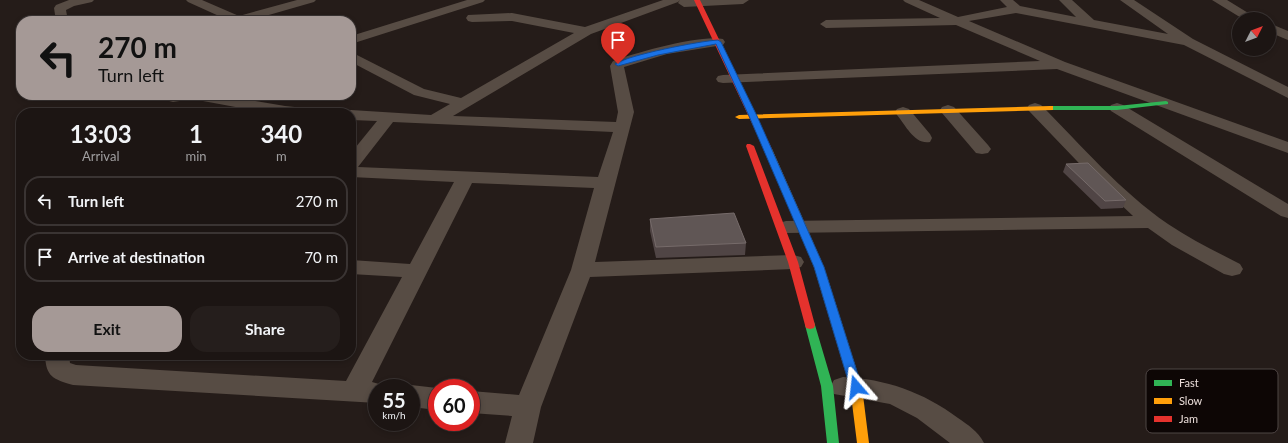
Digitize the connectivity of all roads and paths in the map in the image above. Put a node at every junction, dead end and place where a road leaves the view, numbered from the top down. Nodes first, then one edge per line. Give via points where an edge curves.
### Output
1 (88, 0) edge
2 (192, 0) edge
3 (266, 0) edge
4 (310, 0) edge
5 (479, 0) edge
6 (743, 0) edge
7 (909, 0) edge
8 (1006, 0) edge
9 (1065, 0) edge
10 (1126, 0) edge
11 (1218, 0) edge
12 (680, 1) edge
13 (698, 1) edge
14 (1016, 9) junction
15 (1239, 12) edge
16 (283, 13) junction
17 (691, 14) dead end
18 (61, 16) edge
19 (226, 16) edge
20 (254, 16) edge
21 (472, 18) dead end
22 (955, 21) junction
23 (826, 24) dead end
24 (1091, 24) junction
25 (697, 25) dead end
26 (710, 25) junction
27 (1276, 30) edge
28 (586, 31) junction
29 (1288, 36) edge
30 (356, 38) edge
31 (1188, 42) junction
32 (709, 43) junction
33 (356, 59) edge
34 (1060, 65) junction
35 (726, 80) junction
36 (1288, 93) edge
37 (220, 100) edge
38 (464, 103) junction
39 (1166, 103) junction
40 (263, 108) edge
41 (1035, 108) junction
42 (1117, 108) junction
43 (948, 110) junction
44 (904, 112) junction
45 (356, 115) edge
46 (753, 116) junction
47 (389, 117) junction
48 (434, 120) junction
49 (623, 127) junction
50 (924, 138) dead end
51 (1288, 148) edge
52 (982, 149) dead end
53 (356, 158) edge
54 (356, 172) edge
55 (466, 177) junction
56 (604, 183) junction
57 (1288, 212) edge
58 (1152, 222) junction
59 (791, 227) junction
60 (793, 262) junction
61 (356, 267) edge
62 (1232, 269) dead end
63 (582, 270) junction
64 (415, 272) junction
65 (57, 360) edge
66 (827, 386) junction
67 (856, 387) junction
68 (365, 392) edge
69 (480, 403) edge
70 (528, 407) junction
71 (519, 443) edge
72 (833, 443) edge
73 (863, 443) edge
74 (970, 443) edge

1 - 18 street via 60,8
2 - 19 street
3 - 16 street
4 - 16 street
5 - 30 street
6 - 13 street
7 - 22 street
8 - 14 street
9 - 24 street
10 - 31 street
11 - 15 street
12 - 13 street
12 - 17 main road
12 - 28 street
13 - 26 main road
14 - 22 street
14 - 24 street
16 - 20 street
21 - 28 street via 512,16
22 - 23 street
22 - 34 street
24 - 31 street
25 - 26 main road
26 - 32 main road
27 - 29 street
28 - 38 street
31 - 36 street
32 - 35 main road
32 - 49 street via 618,64 626,112
33 - 38 street via 419,92
34 - 35 street
34 - 39 street
35 - 46 main road
37 - 40 street
38 - 48 street
39 - 42 main road
39 - 51 street
41 - 42 main road
41 - 43 main road
41 - 58 street
42 - 57 street
43 - 44 main road
43 - 52 street
44 - 46 main road
44 - 50 street
45 - 47 street
46 - 59 main road
46 - 59 main road via 737,113
47 - 48 street
47 - 53 street
48 - 49 street
49 - 56 street
54 - 55 street
55 - 56 street
55 - 64 street
56 - 63 street
58 - 59 street
58 - 62 street
59 - 60 main road
59 - 67 main road via 819,267
60 - 63 street
60 - 66 main road
61 - 64 street
63 - 70 street
64 - 68 street
65 - 68 street via 58,368 74,375
66 - 67 street
66 - 72 main road
67 - 73 main road
67 - 74 street via 911,400
69 - 70 street
70 - 71 street

